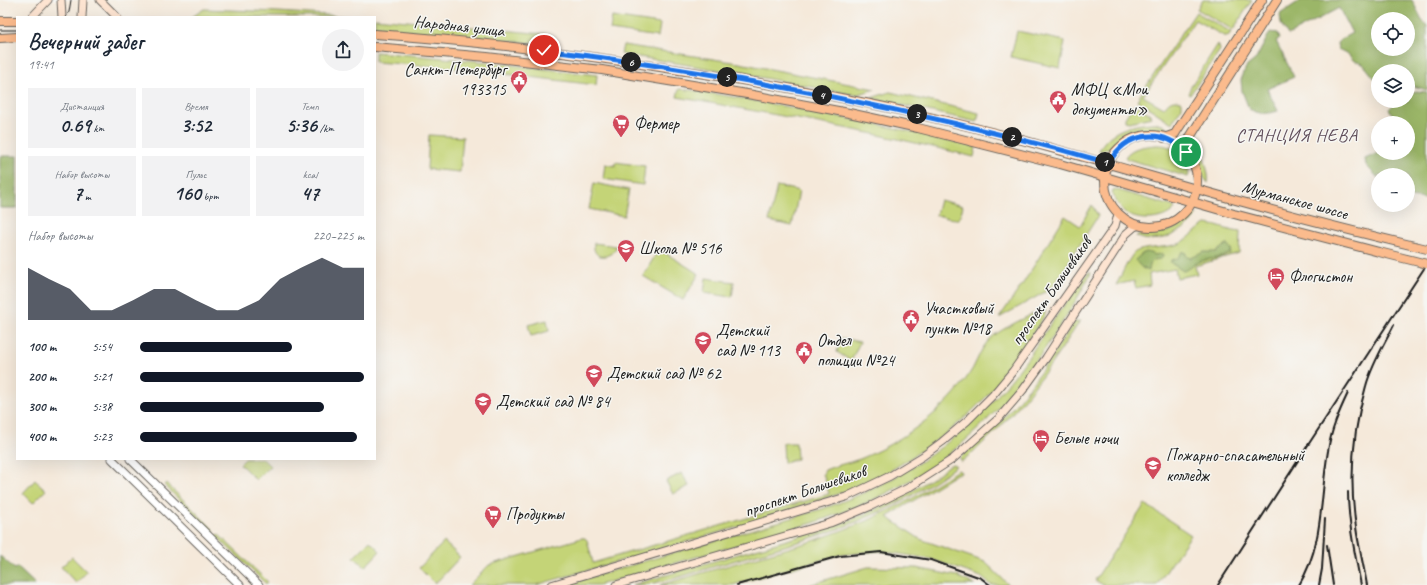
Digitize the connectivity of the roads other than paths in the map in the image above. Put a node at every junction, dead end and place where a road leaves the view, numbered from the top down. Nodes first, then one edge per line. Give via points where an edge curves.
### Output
1 (48, 0) edge
2 (62, 0) edge
3 (83, 0) edge
4 (100, 0) edge
5 (1262, 0) edge
6 (1277, 0) edge
7 (33, 16) edge
8 (62, 16) edge
9 (82, 16) edge
10 (116, 16) edge
11 (0, 21) edge
12 (16, 21) edge
13 (376, 34) edge
14 (0, 38) edge
15 (16, 38) edge
16 (376, 47) edge
17 (1164, 138) junction
18 (1186, 152) junction
19 (1109, 163) junction
20 (1105, 177) junction
21 (1196, 188) junction
22 (1192, 202) junction
23 (1118, 214) junction
24 (1139, 225) junction
25 (1427, 249) edge
26 (1427, 264) edge
27 (113, 460) edge
28 (131, 460) edge
29 (240, 585) edge
30 (259, 585) edge
31 (551, 585) edge
32 (616, 585) edge

1 - 7 main road
2 - 8 main road
3 - 9 main road
4 - 10 main road
5 - 17 main road via 1175,134
6 - 18 main road via 1190,136
11 - 12 main road
13 - 19 main road, Народная улица via 552,50 756,82 925,116
14 - 15 main road
16 - 20 main road, Народная улица via 602,70 753,95 918,128
17 - 18 main road
17 - 19 main road via 1150,136 1128,142 1117,151
18 - 21 main road via 1196,174
19 - 20 main road
19 - 21 main road, Народная улица
20 - 22 main road, Народная улица
20 - 23 main road via 1108,198
21 - 22 main road
21 - 25 main road, Мурманское шоссе
22 - 24 main road via 1178,219 1169,224
22 - 26 main road, Мурманское шоссе, bridge
23 - 24 main road
23 - 31 main road, проспект Большевиков via 1114,226 1013,371 967,420 923,456 890,476 846,497
24 - 32 main road, проспект Большевиков via 1126,234 1023,390 999,418 953,459 908,488 830,523
27 - 29 street
28 - 30 street

